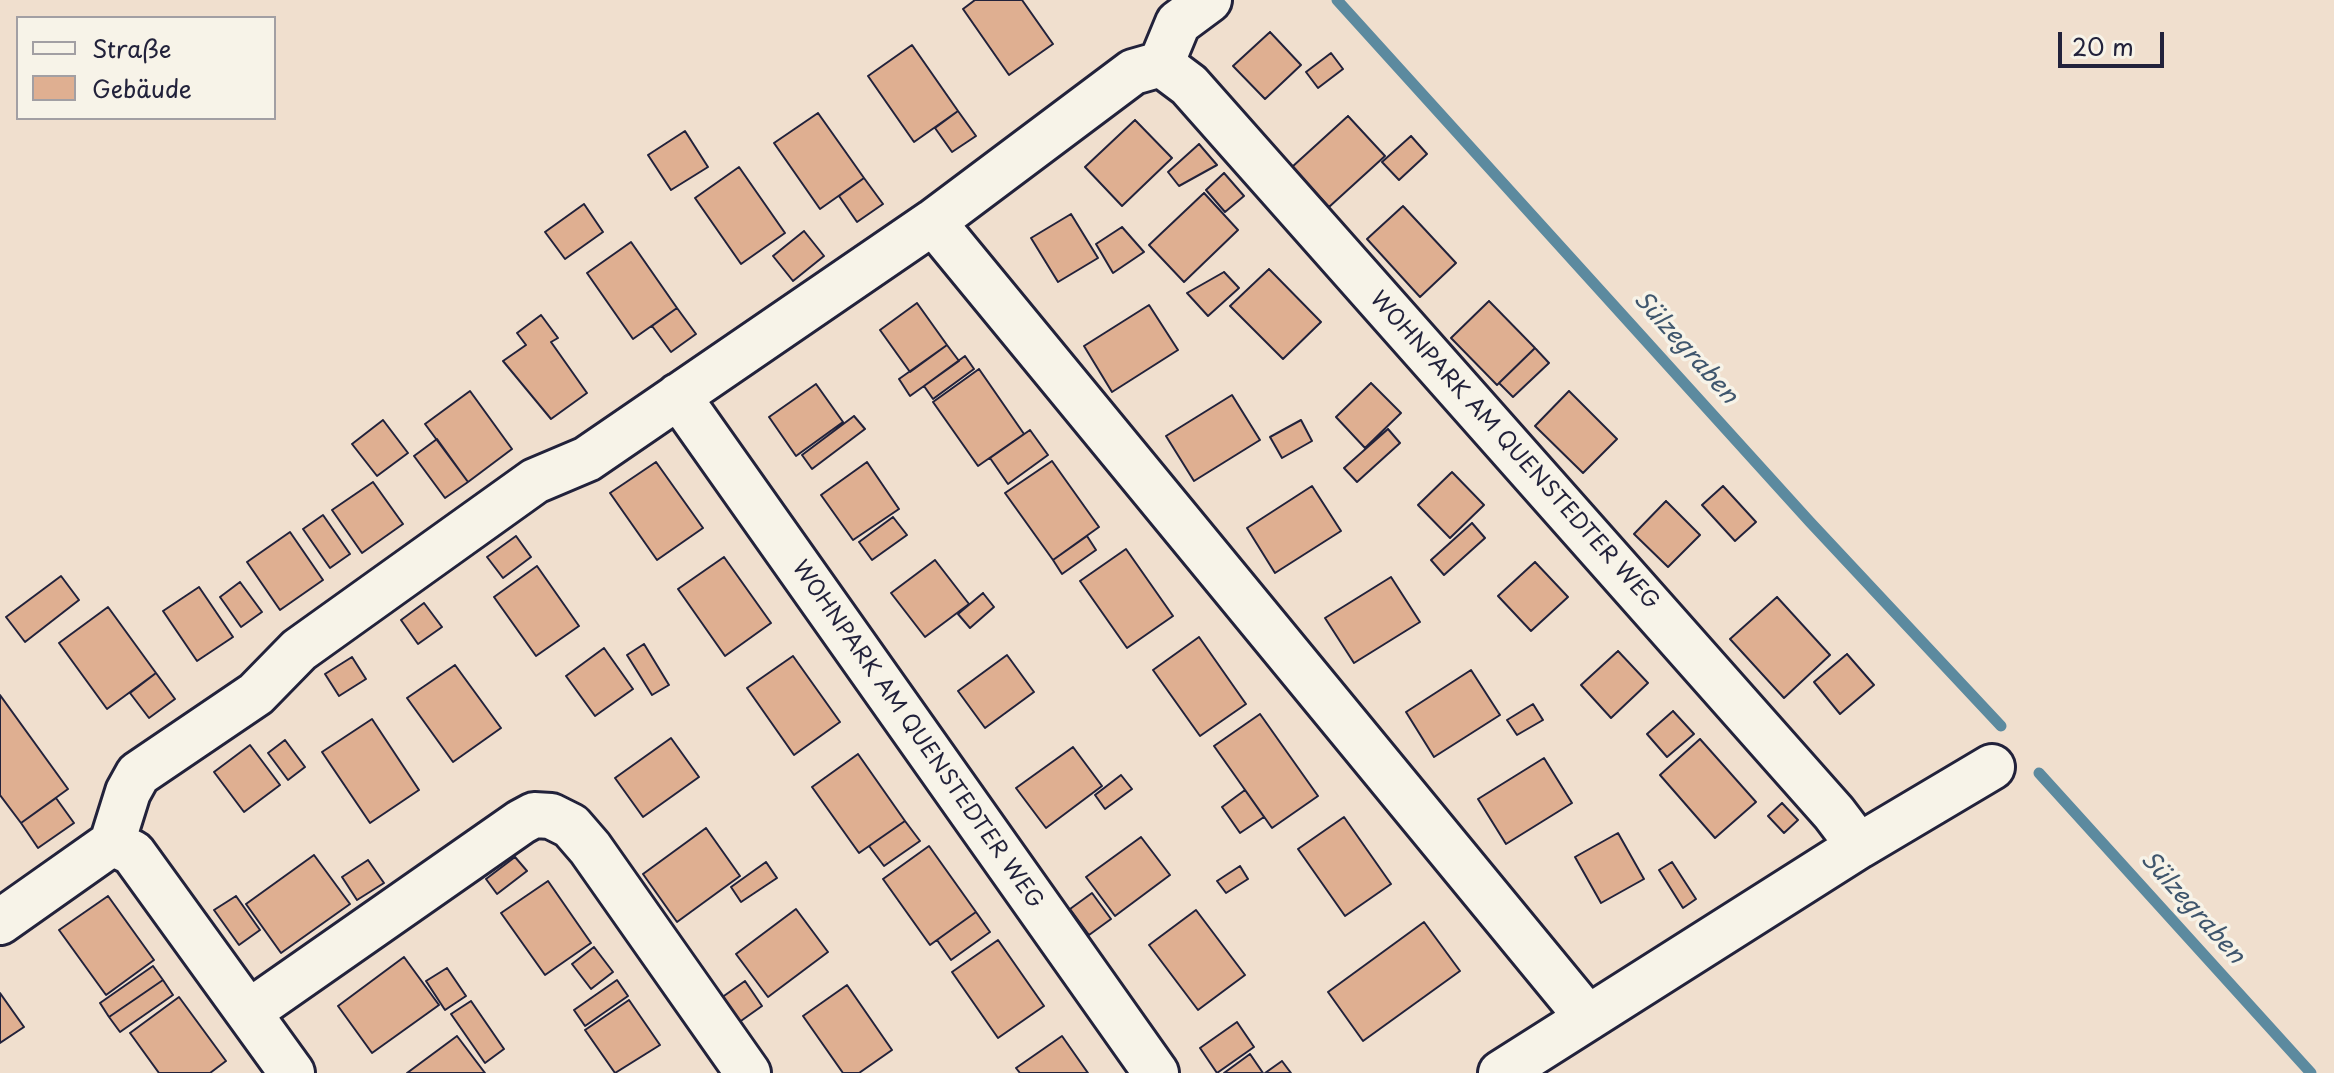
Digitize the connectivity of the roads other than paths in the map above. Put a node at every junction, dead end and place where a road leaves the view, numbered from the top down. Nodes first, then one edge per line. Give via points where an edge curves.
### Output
1 (1209, 0) edge
2 (1161, 64) junction
3 (933, 222) junction
4 (678, 396) junction
5 (1992, 767) dead end
6 (112, 843) junction
7 (1859, 846) junction
8 (0, 922) edge
9 (249, 1012) junction
10 (1588, 1018) junction
11 (292, 1073) edge
12 (748, 1073) edge
13 (1156, 1073) edge
14 (1501, 1073) edge

1 - 2 street via 1178,23
2 - 3 street via 1133,72
2 - 7 street, WOHNPARK AM QUENSTEDTER WEG via 1189,85
3 - 4 street
3 - 10 street
4 - 6 street via 587,459 535,481 299,650 256,694 138,774
4 - 13 street, WOHNPARK AM QUENSTEDTER WEG
5 - 7 street
6 - 8 street
6 - 9 street via 133,853
7 - 10 street
9 - 11 street
9 - 12 street via 521,822 534,815 551,816 571,826 590,848
10 - 14 street

